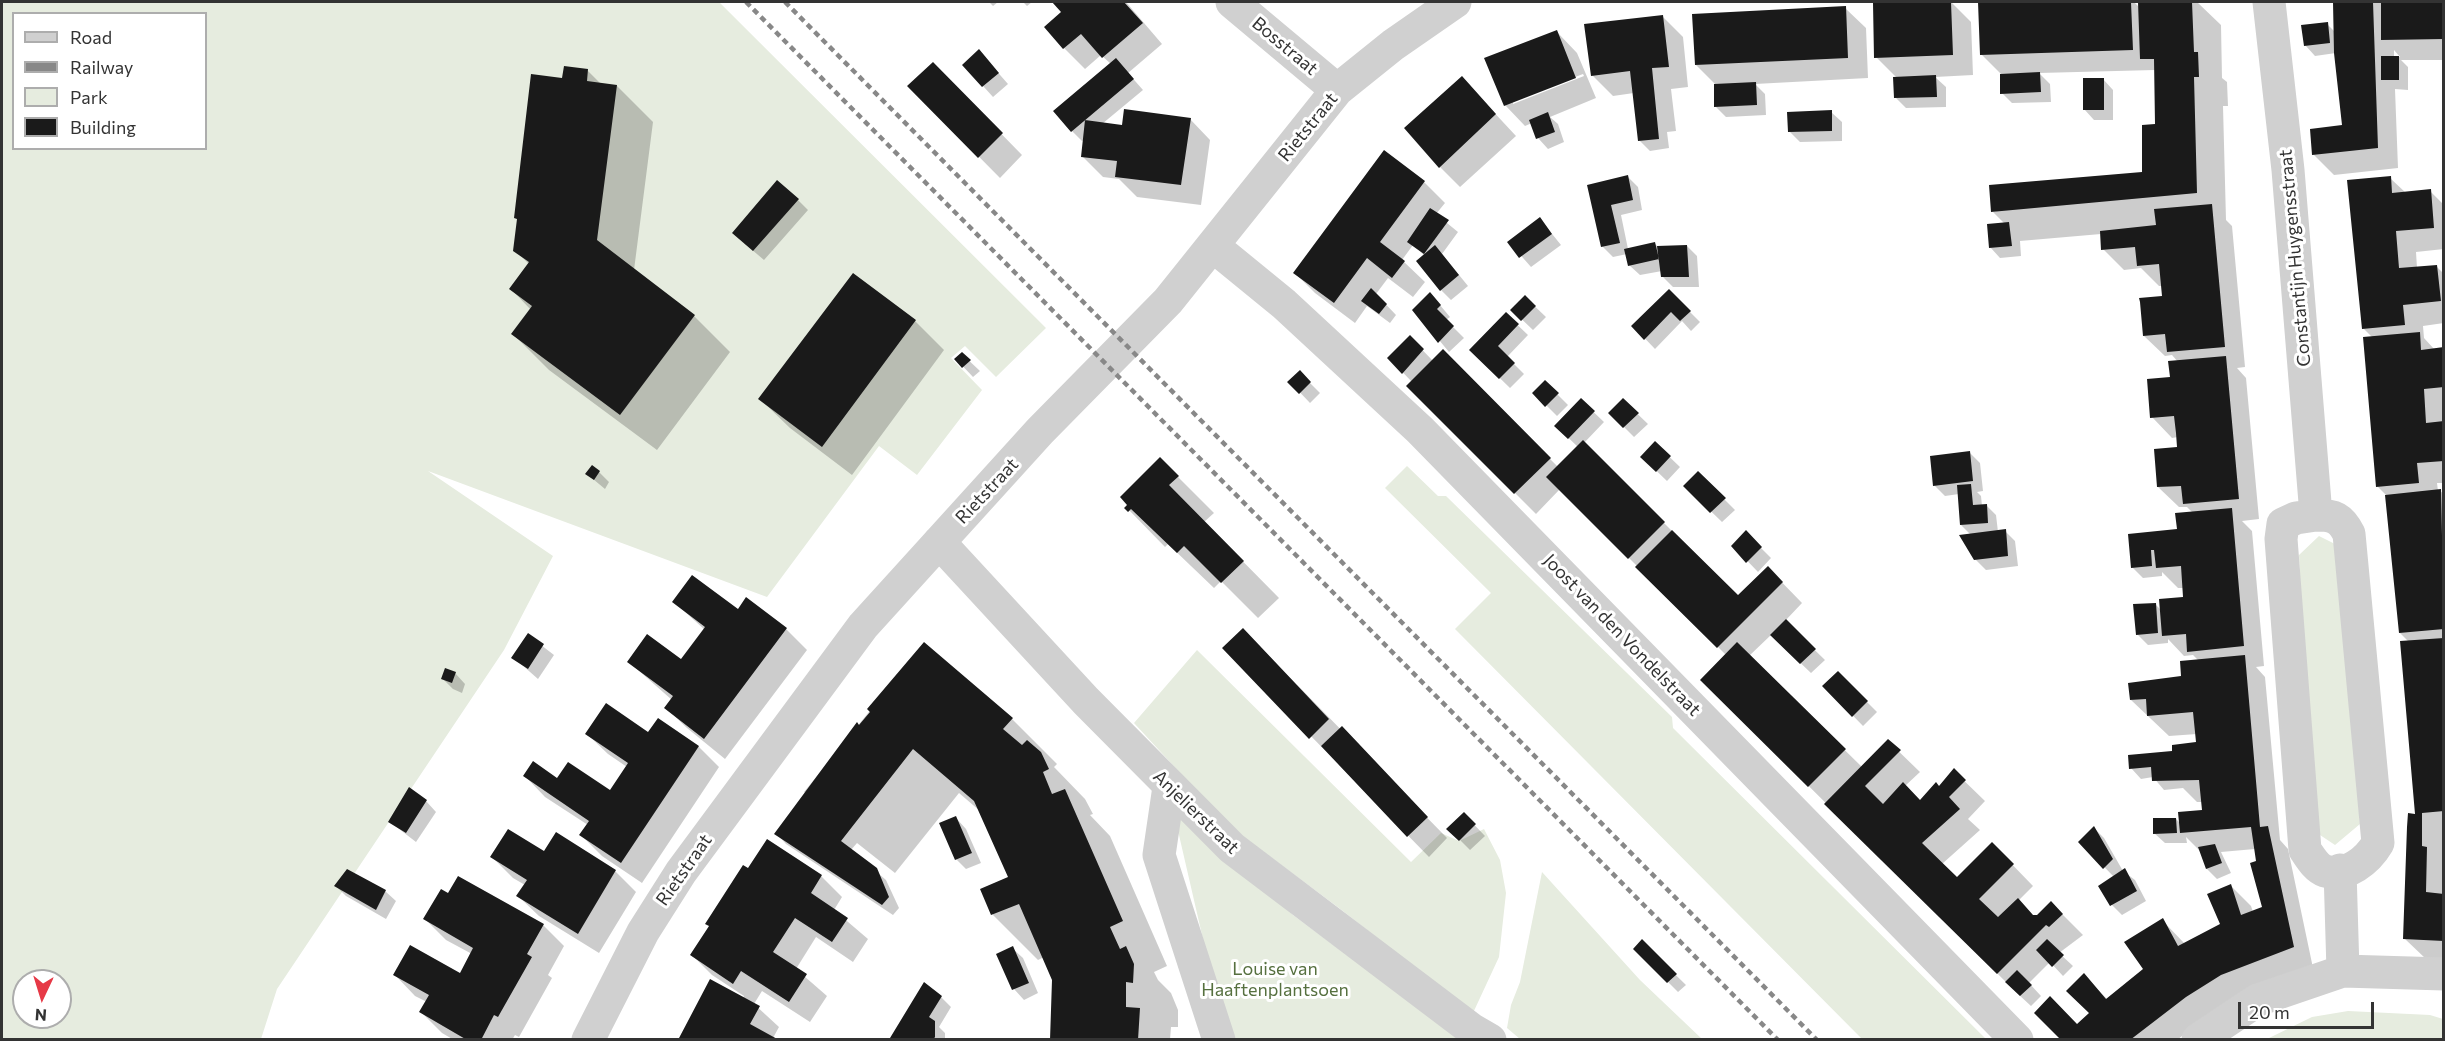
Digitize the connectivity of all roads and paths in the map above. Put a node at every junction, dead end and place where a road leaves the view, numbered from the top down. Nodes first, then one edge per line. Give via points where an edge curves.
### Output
1 (1232, 2) edge
2 (1455, 2) edge
3 (2270, 2) edge
4 (1337, 90) junction
5 (1214, 246) junction
6 (2316, 515) junction
7 (939, 542) junction
8 (1169, 787) junction
9 (2340, 870) junction
10 (2343, 971) junction
11 (2444, 974) edge
12 (588, 1040) edge
13 (1219, 1040) edge
14 (1490, 1040) edge
15 (2017, 1040) edge
16 (2198, 1040) edge

1 - 4 street, Bosstraat
2 - 4 street, Rietstraat
3 - 6 street, Constantijn Huygensstraat
4 - 5 street, Rietstraat
5 - 7 street, Rietstraat via 1161,308 1040,431
5 - 15 street, Joost van den Vondelstraat via 1284,304 1420,430
6 - 9 street via 2331,515 2342,521 2349,534 2378,843 2359,866
6 - 9 street via 2283,524 2281,539 2305,850 2325,871
7 - 8 street, Anjelierstraat
7 - 12 street, Rietstraat via 863,626 681,872 643,932
8 - 13 street via 1159,855
8 - 14 street, Anjelierstraat via 1232,848
9 - 10 street
10 - 11 street
10 - 16 street via 2258,1000

